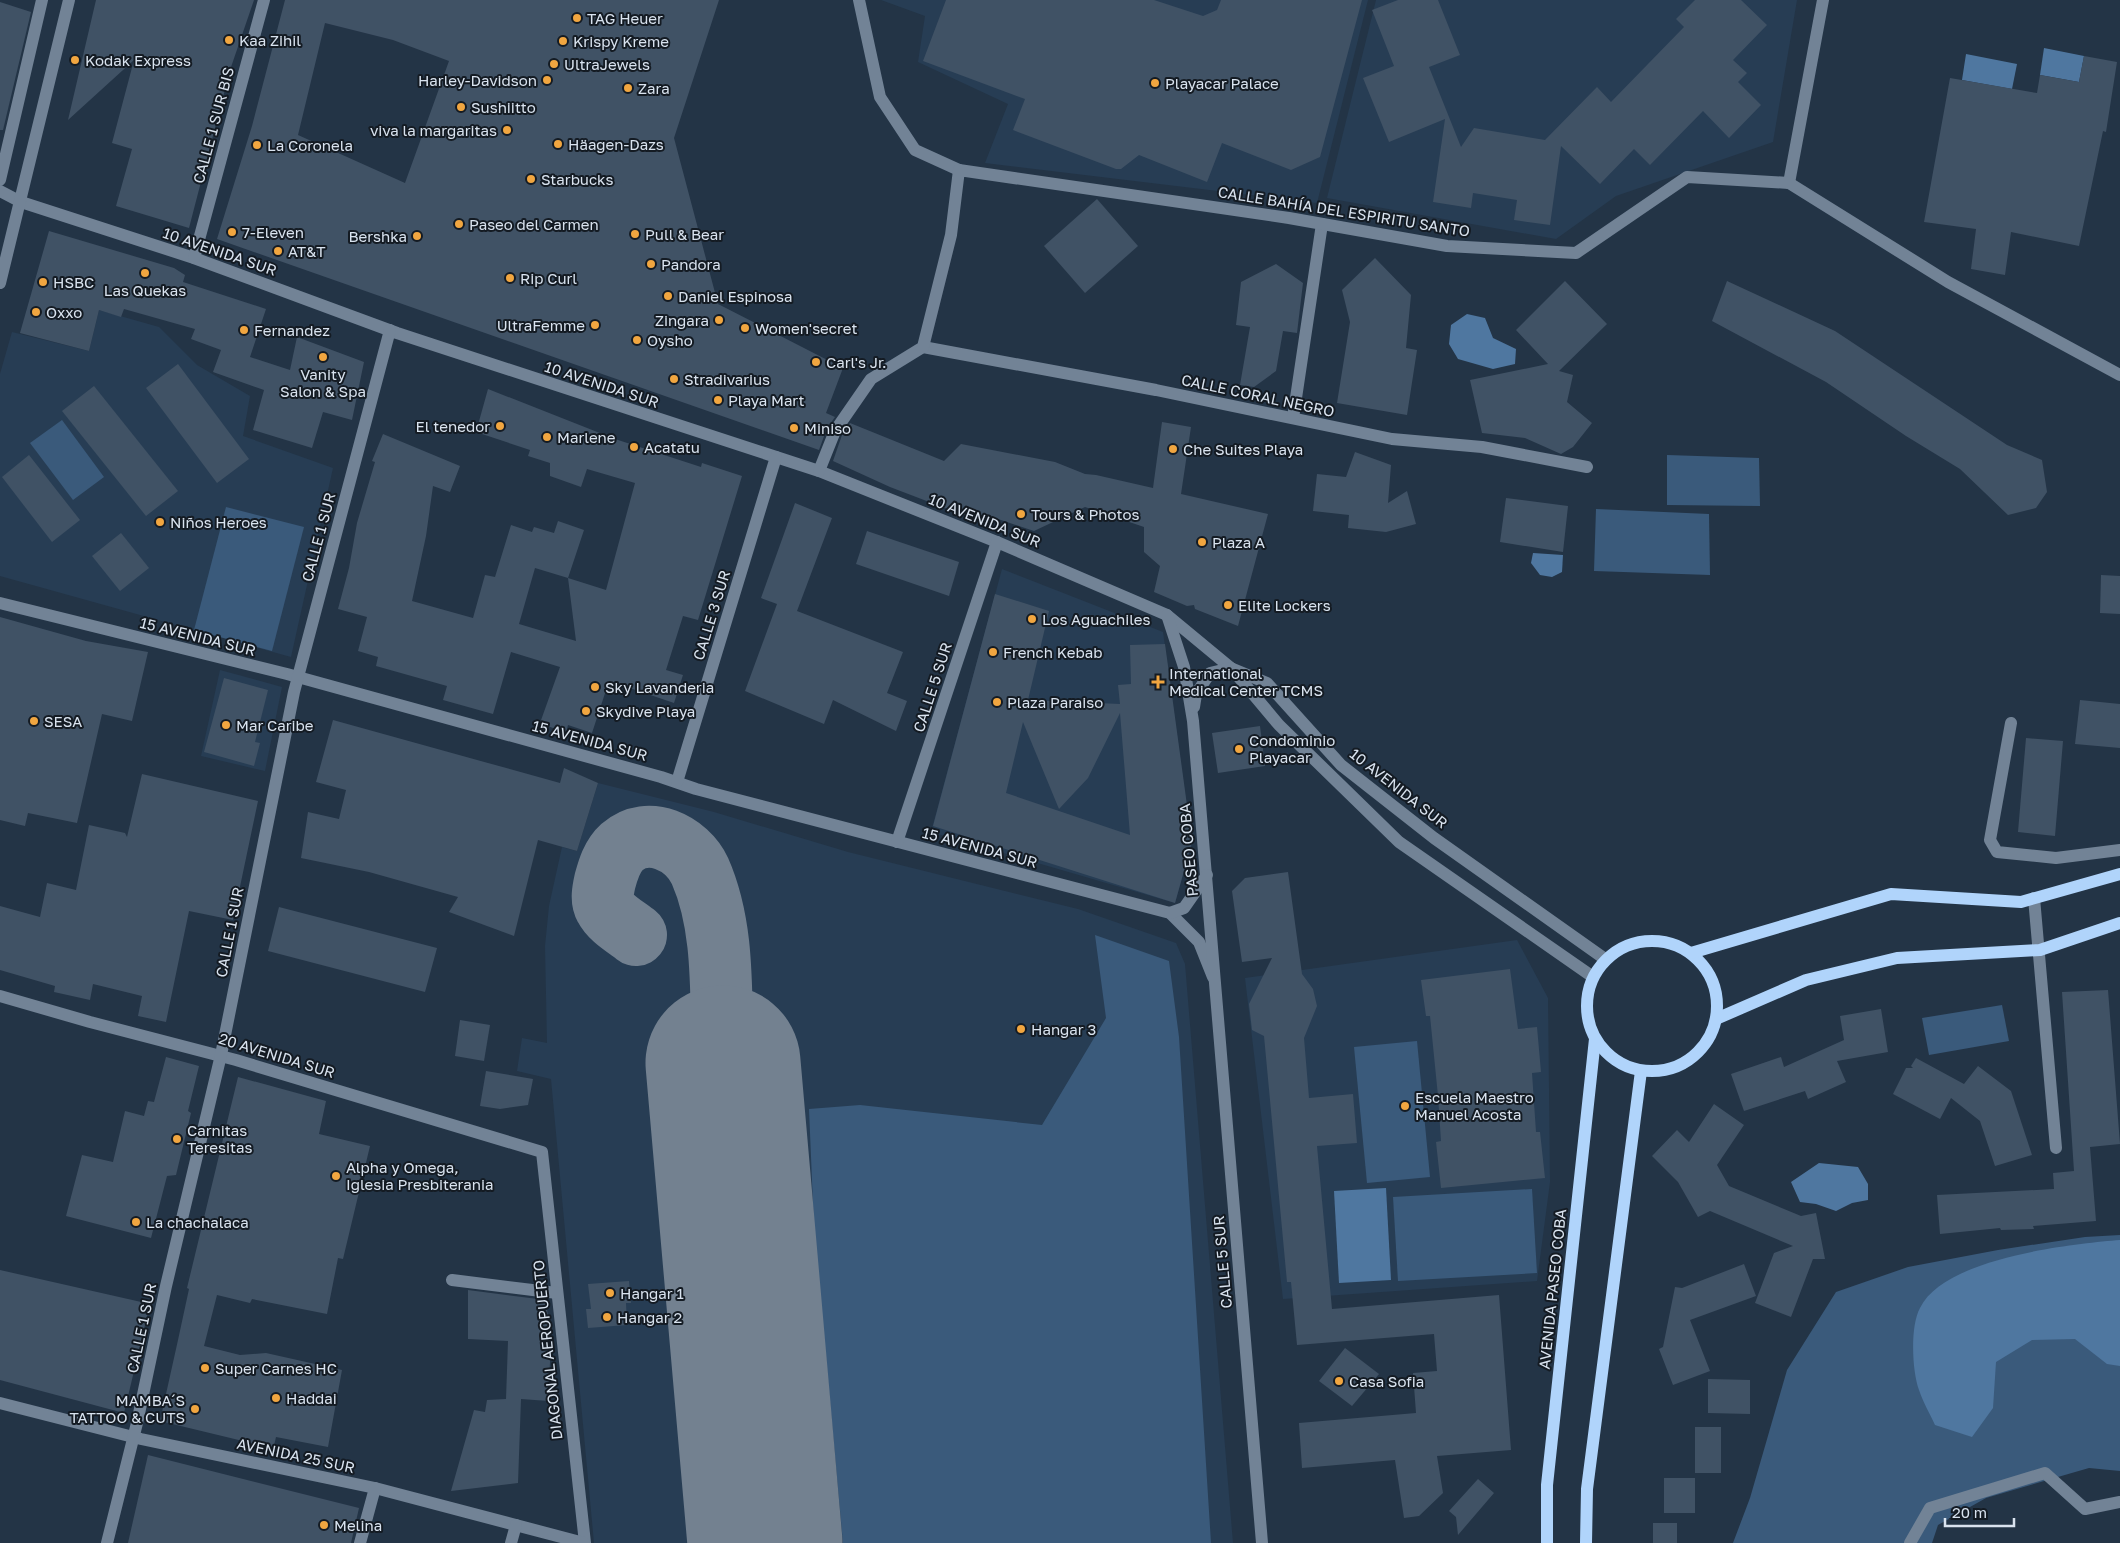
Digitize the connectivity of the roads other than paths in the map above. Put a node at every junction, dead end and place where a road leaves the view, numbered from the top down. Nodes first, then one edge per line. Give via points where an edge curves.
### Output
1 (42, 0) edge
2 (69, 0) edge
3 (264, 0) edge
4 (859, 0) edge
5 (1823, 0) edge
6 (959, 170) junction
7 (0, 180) edge
8 (1789, 183) junction
9 (0, 191) edge
10 (21, 202) junction
11 (1322, 224) junction
12 (194, 258) junction
13 (0, 284) edge
14 (390, 330) junction
15 (923, 347) junction
16 (2120, 376) edge
17 (1292, 418) junction
18 (776, 458) junction
19 (1586, 467) dead end
20 (819, 471) junction
21 (997, 542) junction
22 (0, 603) edge
23 (1167, 615) junction
24 (1231, 668) junction
25 (298, 677) junction
26 (1193, 721) junction
27 (2011, 724) dead end
28 (677, 782) junction
29 (897, 842) junction
30 (2120, 850) edge
31 (2120, 874) edge
32 (1207, 875) junction
33 (2034, 898) junction
34 (1170, 913) junction
35 (2120, 923) edge
36 (2040, 950) junction
37 (1691, 953) junction
38 (1605, 958) junction
39 (1593, 976) junction
40 (1213, 977) junction
41 (0, 996) edge
42 (1716, 1019) junction
43 (1595, 1039) junction
44 (221, 1055) junction
45 (1641, 1071) junction
46 (2056, 1148) dead end
47 (542, 1152) joint
48 (452, 1280) dead end
49 (556, 1293) junction
50 (0, 1403) edge
51 (134, 1437) junction
52 (375, 1488) junction
53 (2120, 1502) edge
54 (516, 1525) junction
55 (107, 1543) edge
56 (360, 1543) edge
57 (511, 1543) edge
58 (584, 1543) edge
59 (1262, 1543) edge
60 (1547, 1543) edge
61 (1586, 1543) edge
62 (1910, 1543) edge

1 - 7 street
2 - 10 street
3 - 12 street, CALLE 1 SUR BIS
4 - 6 street, CALLE BAHÍA DEL ESPIRITU SANTO via 880,97 915,150
5 - 8 street
6 - 11 street, CALLE BAHÍA DEL ESPIRITU SANTO
6 - 15 street via 950,235
8 - 11 street, CALLE BAHÍA DEL ESPIRITU SANTO via 1687,177 1576,252 1447,246
8 - 16 street, CALLE BAHÍA DEL ESPIRITU SANTO via 1948,282
9 - 10 street, 10 AVENIDA SUR
10 - 12 street, 10 AVENIDA SUR
10 - 13 street
11 - 17 street
12 - 14 street, 10 AVENIDA SUR
14 - 18 street, 10 AVENIDA SUR
14 - 25 street, CALLE 1 SUR
15 - 17 street, CALLE CORAL NEGRO
15 - 20 street via 871,380 835,431
17 - 19 street, CALLE CORAL NEGRO via 1392,439 1482,447
18 - 20 street, 10 AVENIDA SUR
18 - 28 street, CALLE 3 SUR
20 - 21 street, 10 AVENIDA SUR
21 - 23 street, 10 AVENIDA SUR
21 - 29 street, CALLE 5 SUR
22 - 25 street, 15 AVENIDA SUR
23 - 24 street, 10 AVENIDA SUR
23 - 26 street, PASEO COBA via 1184,667
24 - 26 street, PASEO COBA via 1210,673 1196,694
24 - 38 street, 10 AVENIDA SUR via 1267,683 1342,765 1434,838
24 - 39 street via 1279,725 1399,842
25 - 28 street, 15 AVENIDA SUR
25 - 44 street, CALLE 1 SUR
26 - 32 street, PASEO COBA
27 - 30 street via 1990,840 1997,852 2056,858
28 - 29 street, 15 AVENIDA SUR
29 - 34 street, 15 AVENIDA SUR
31 - 33 main road
32 - 34 street via 1184,908
32 - 40 street, PASEO COBA
33 - 36 street
33 - 37 main road via 2021,902 1891,894
34 - 40 street via 1199,942
35 - 36 main road
36 - 42 main road via 1897,958 1806,980
36 - 46 street
37 - 38 main road via 1674,944 1656,940 1629,944
37 - 42 main road via 1713,982 1717,1000
38 - 39 main road
39 - 43 main road via 1586,997 1587,1018
40 - 59 street, CALLE 5 SUR
41 - 44 street, 20 AVENIDA SUR
42 - 45 main road via 1710,1036 1686,1062 1664,1070
43 - 45 main road via 1622,1065
43 - 60 main road, AVENIDA PASEO COBA via 1547,1485
44 - 47 street, 20 AVENIDA SUR
44 - 51 street, CALLE 1 SUR
45 - 61 main road via 1587,1489
47 - 49 street, DIAGONAL AEROPUERTO
48 - 49 street
49 - 58 street, DIAGONAL AEROPUERTO
50 - 51 street, AVENIDA 25 SUR
51 - 52 street, AVENIDA 25 SUR
51 - 55 street, CALLE 1 SUR
52 - 54 street, AVENIDA 25 SUR
52 - 56 street
53 - 62 street via 2085,1509 2045,1473 1930,1508
54 - 57 street
54 - 58 street, AVENIDA 25 SUR

